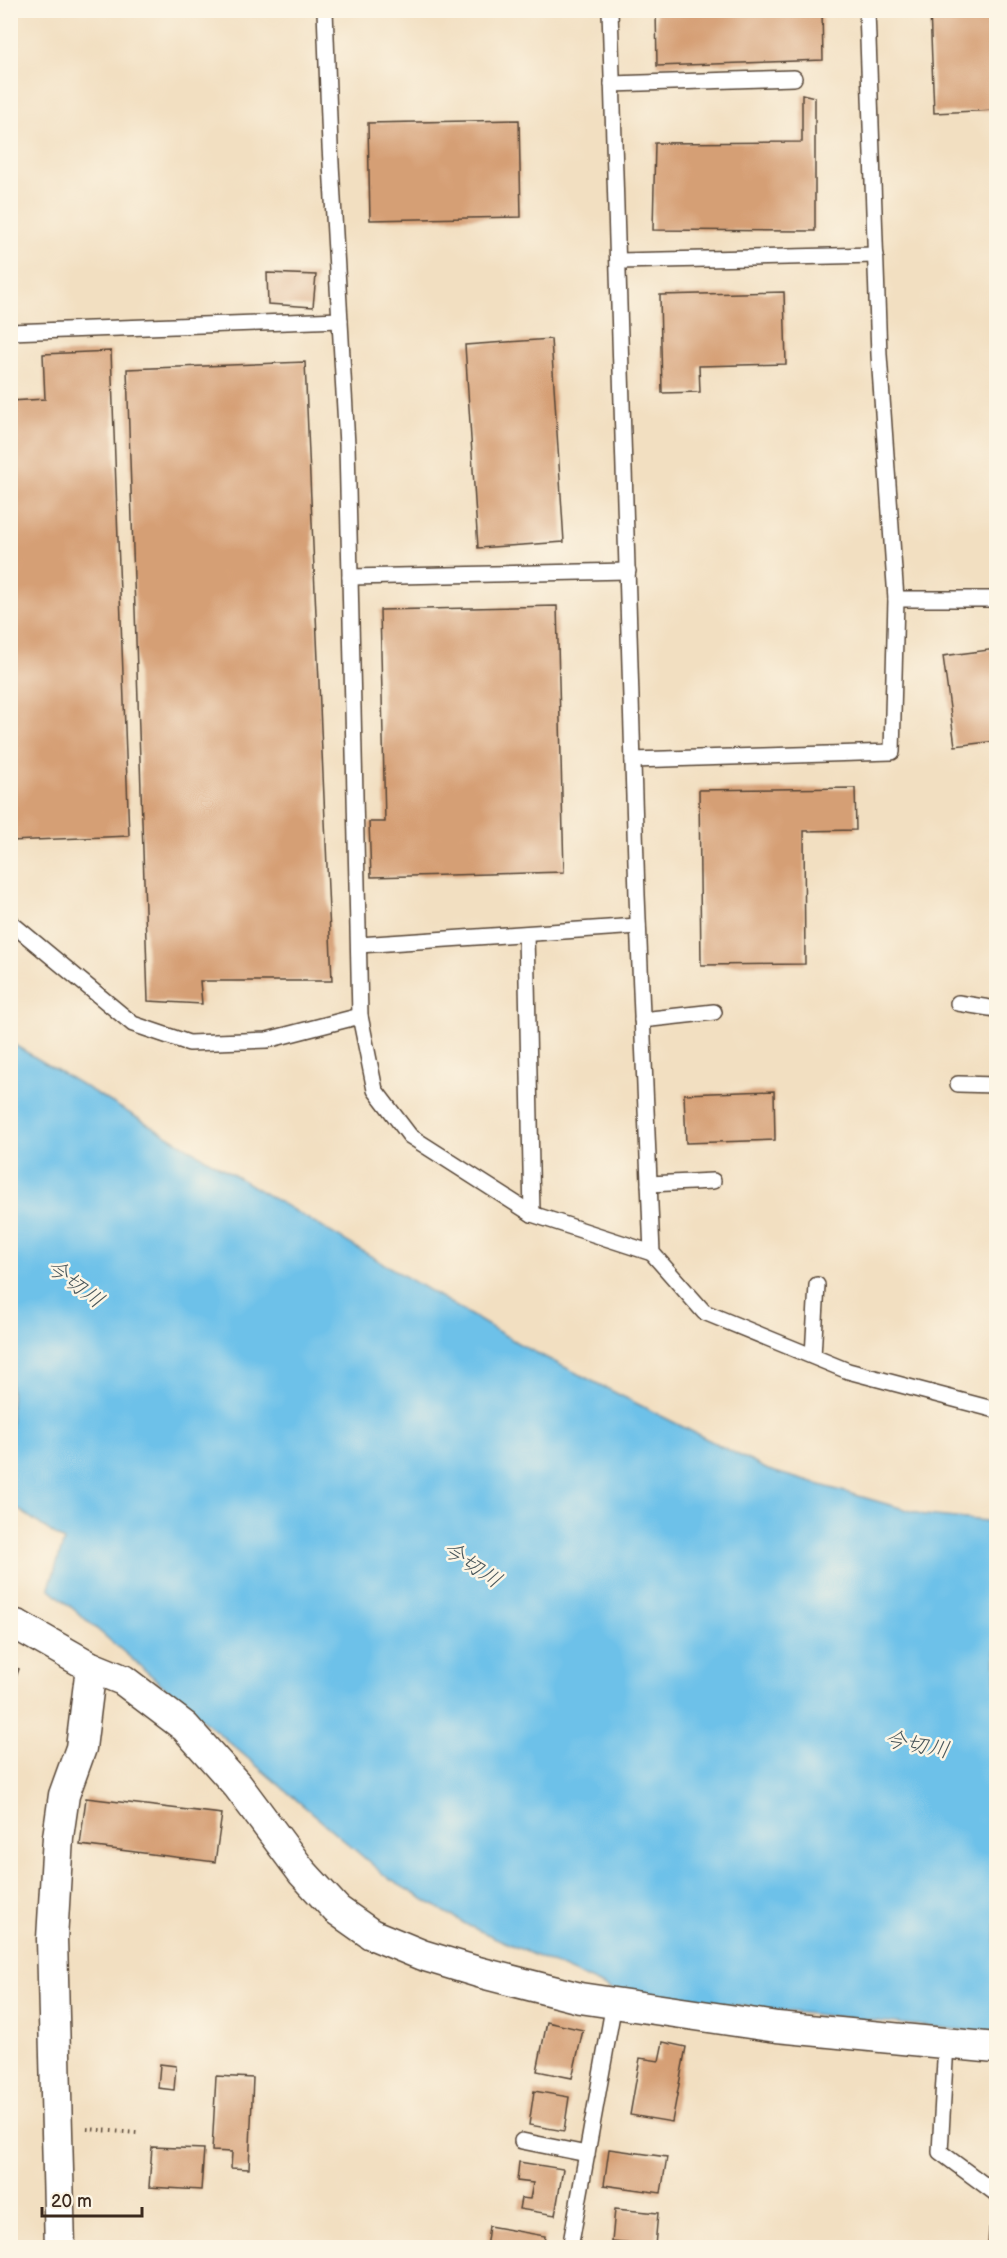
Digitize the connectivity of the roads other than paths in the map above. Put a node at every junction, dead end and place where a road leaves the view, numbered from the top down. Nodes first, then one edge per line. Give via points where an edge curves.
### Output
1 (325, 10) edge
2 (610, 10) edge
3 (867, 10) edge
4 (794, 78) dead end
5 (612, 84) junction
6 (876, 255) junction
7 (619, 261) junction
8 (340, 320) junction
9 (10, 332) edge
10 (628, 571) junction
11 (350, 577) junction
12 (896, 599) junction
13 (996, 599) edge
14 (633, 760) junction
15 (10, 922) edge
16 (638, 926) junction
17 (526, 934) junction
18 (359, 945) junction
19 (958, 1003) dead end
20 (996, 1009) edge
21 (714, 1012) dead end
22 (360, 1016) junction
23 (642, 1020) junction
24 (958, 1084) dead end
25 (996, 1085) edge
26 (713, 1181) dead end
27 (649, 1184) junction
28 (532, 1214) junction
29 (652, 1253) junction
30 (817, 1285) dead end
31 (813, 1356) junction
32 (996, 1410) edge
33 (10, 1623) edge
34 (91, 1667) junction
35 (614, 2003) junction
36 (946, 2043) junction
37 (996, 2049) edge
38 (522, 2141) dead end
39 (587, 2154) junction
40 (993, 2192) dead end
41 (60, 2247) edge
42 (570, 2247) edge

1 - 8 lane
2 - 5 lane
3 - 6 lane
4 - 5 lane
5 - 7 lane
6 - 7 lane
6 - 12 lane
7 - 10 lane
8 - 9 lane
8 - 11 lane
10 - 11 lane
10 - 14 lane
11 - 18 lane
12 - 13 lane
12 - 14 lane via 892,752
14 - 16 lane
15 - 22 lane via 133,1024 189,1043 267,1040
16 - 17 lane
16 - 23 lane
17 - 18 lane
17 - 28 lane
18 - 22 lane
19 - 20 lane
21 - 23 lane
22 - 28 lane via 375,1090 410,1136
23 - 27 lane
24 - 25 lane
26 - 27 lane
27 - 29 lane
28 - 29 lane
29 - 31 lane via 704,1312
30 - 31 lane
31 - 32 lane via 848,1371
33 - 34 street
34 - 35 street via 123,1680 184,1726 238,1786 302,1872 337,1910 371,1934 478,1972
34 - 41 street via 81,1748 64,1795 52,1939
35 - 36 street via 777,2026
35 - 39 lane
36 - 37 street
36 - 40 lane via 940,2152
38 - 39 lane
39 - 42 lane

